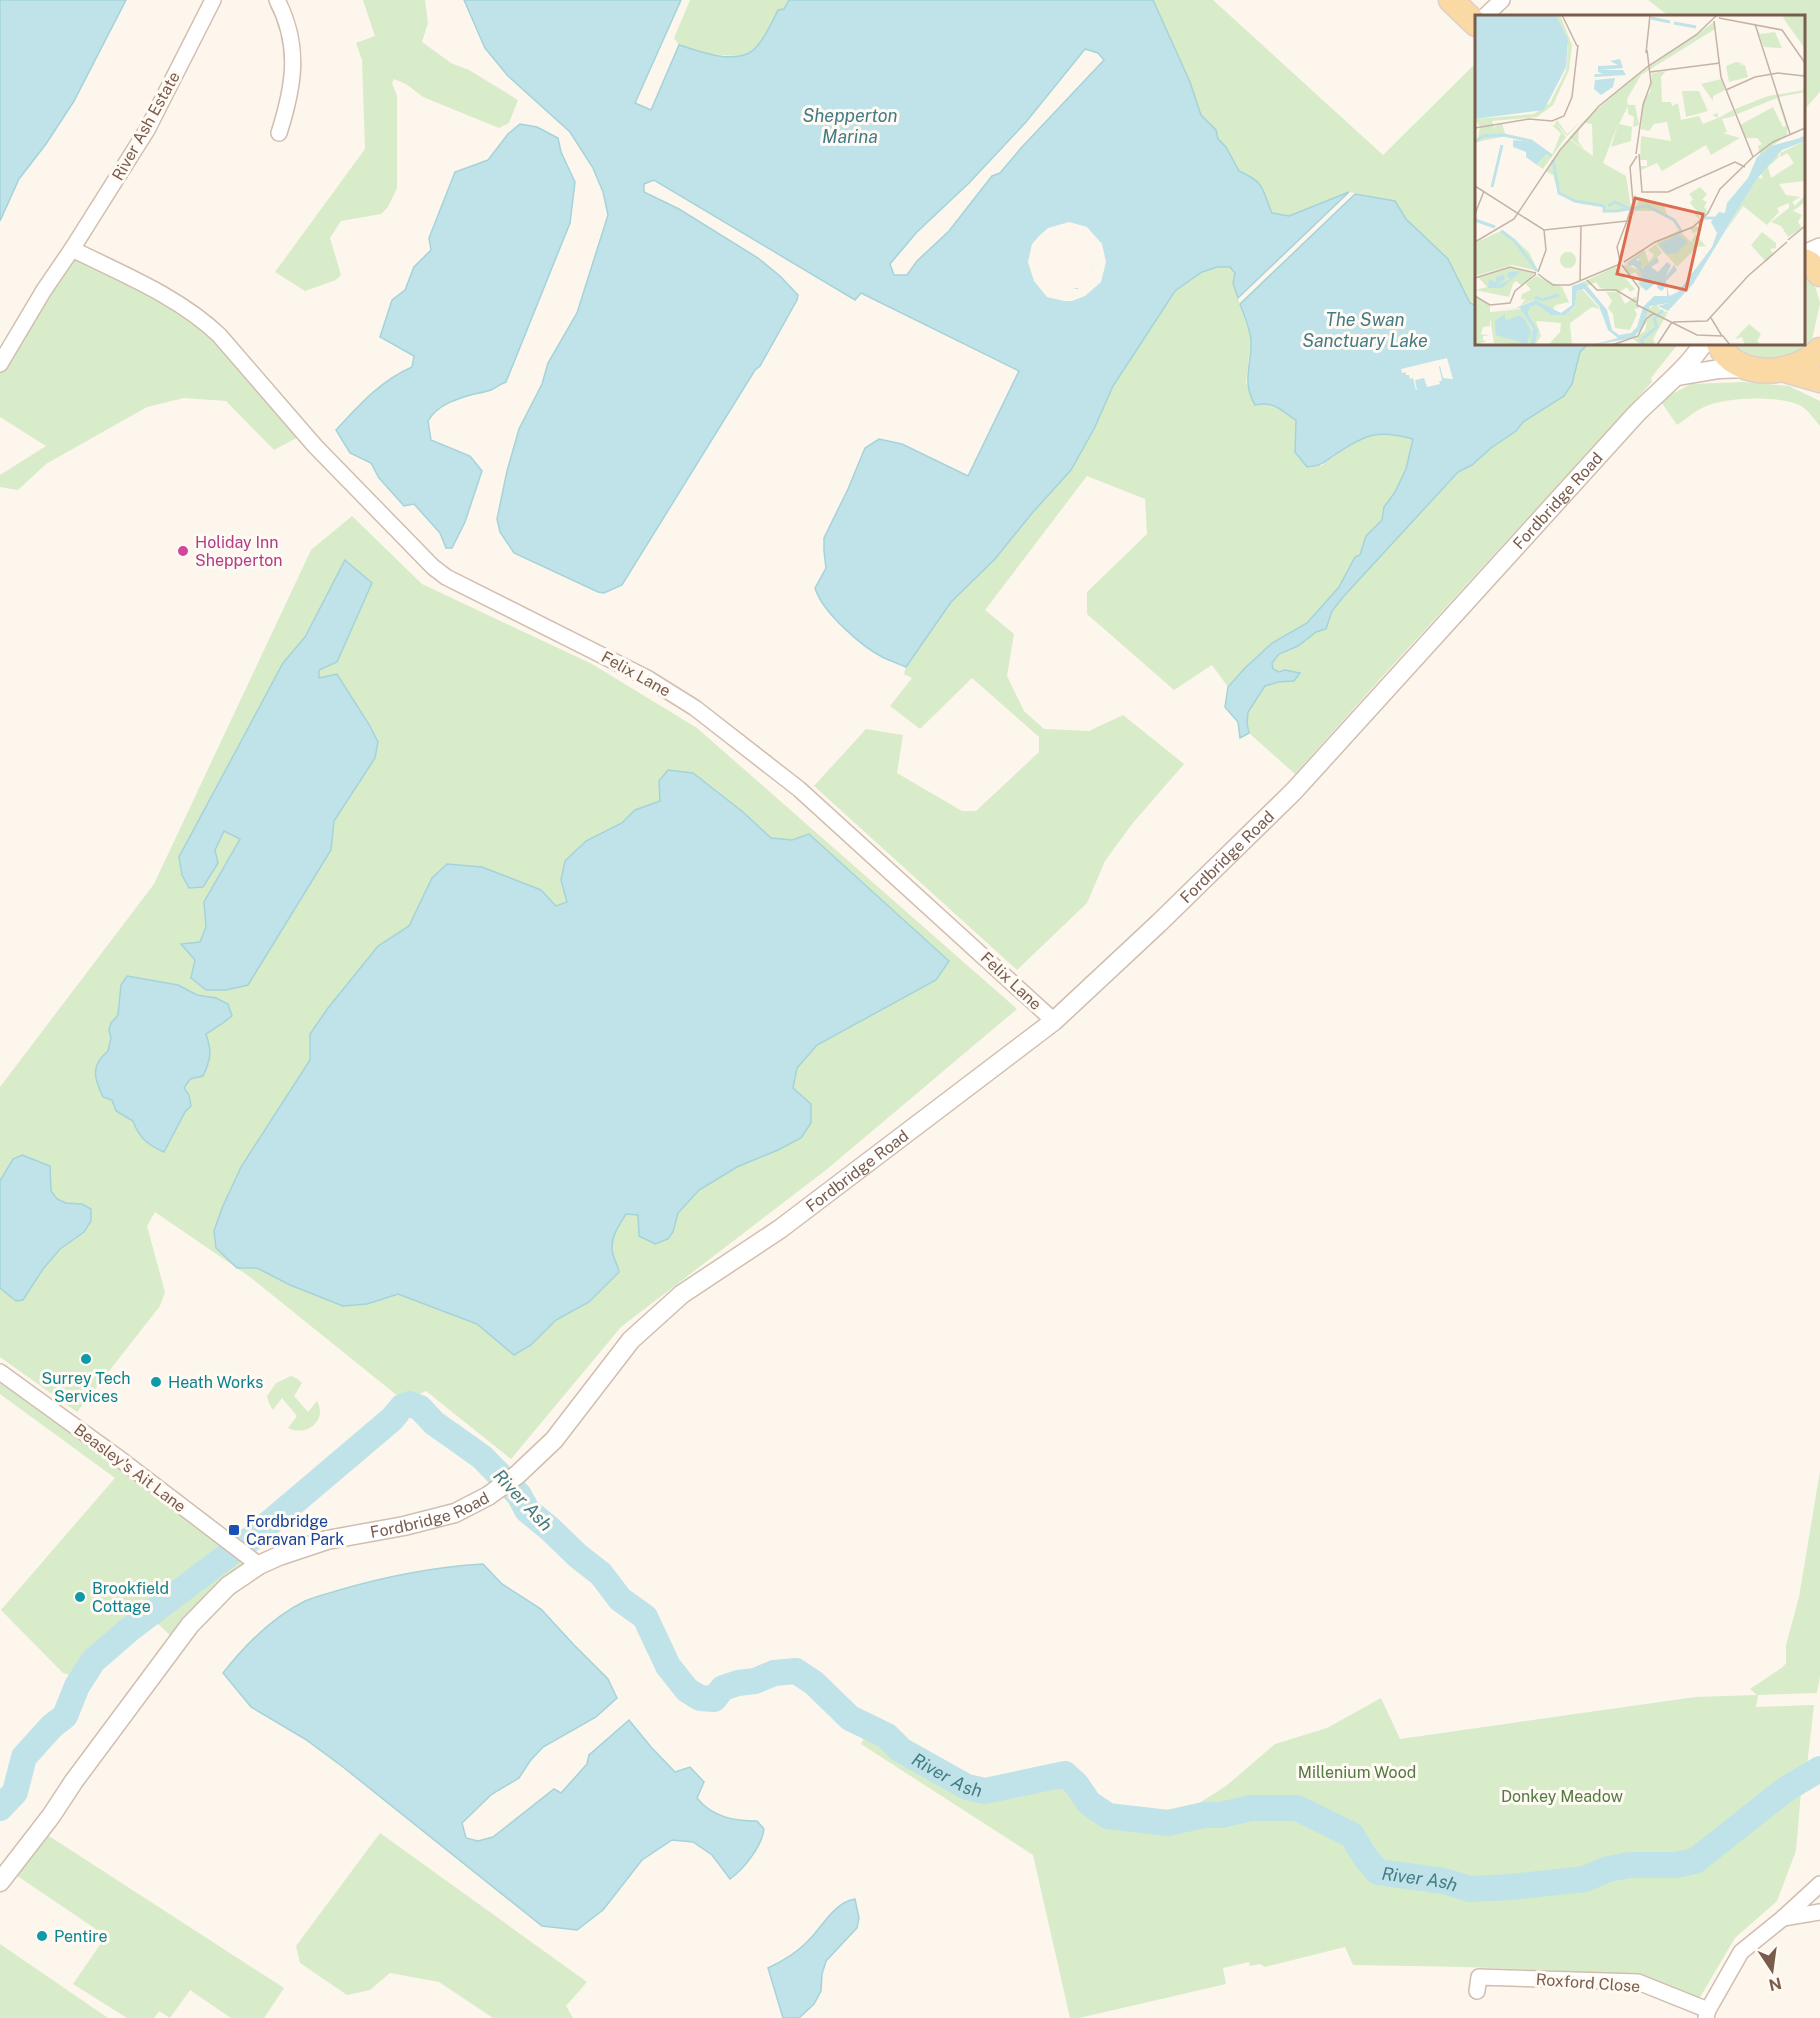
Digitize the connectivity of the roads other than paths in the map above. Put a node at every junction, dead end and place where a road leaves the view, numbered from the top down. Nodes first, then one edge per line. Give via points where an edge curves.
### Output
1 (213, 0) edge
2 (277, 0) edge
3 (1450, 0) edge
4 (1502, 0) edge
5 (1486, 15) edge
6 (1475, 23) edge
7 (279, 133) dead end
8 (72, 249) junction
9 (1820, 249) edge
10 (1805, 255) edge
11 (1805, 262) edge
12 (1820, 274) edge
13 (1702, 345) edge
14 (1719, 345) edge
15 (1820, 350) edge
16 (0, 364) edge
17 (1747, 368) junction
18 (1785, 370) junction
19 (1678, 376) junction
20 (1820, 380) edge
21 (1054, 1021) junction
22 (0, 1372) edge
23 (259, 1565) junction
24 (0, 1882) edge
25 (1820, 1884) edge
26 (1820, 1912) edge
27 (1783, 1918) junction
28 (1476, 1991) dead end
29 (1707, 2014) edge

1 - 8 street, River Ash Estate via 147,130
2 - 7 street via 292,37 293,61 292,85
3 - 6 main road
4 - 5 street
8 - 16 street, River Ash Estate
8 - 21 street, Felix Lane via 177,302 204,321 315,446 433,567 647,678 695,708 799,789
9 - 10 main road
11 - 12 main road
13 - 19 street, Fordbridge Road
14 - 17 main road via 1732,361
15 - 18 main road
17 - 18 main road
17 - 19 street, Fordbridge Road
18 - 20 main road
19 - 21 street, Fordbridge Road via 1637,413 1294,791
21 - 23 street, Fordbridge Road via 780,1229 682,1294 631,1340 554,1440 488,1496 455,1513 327,1540
22 - 23 street, Beasley's Ait Lane
23 - 24 street, Fordbridge Road via 228,1586 190,1625
25 - 27 street
26 - 27 street
27 - 29 street via 1741,1952
28 - 29 street, Roxford Close via 1479,1977 1638,1983

